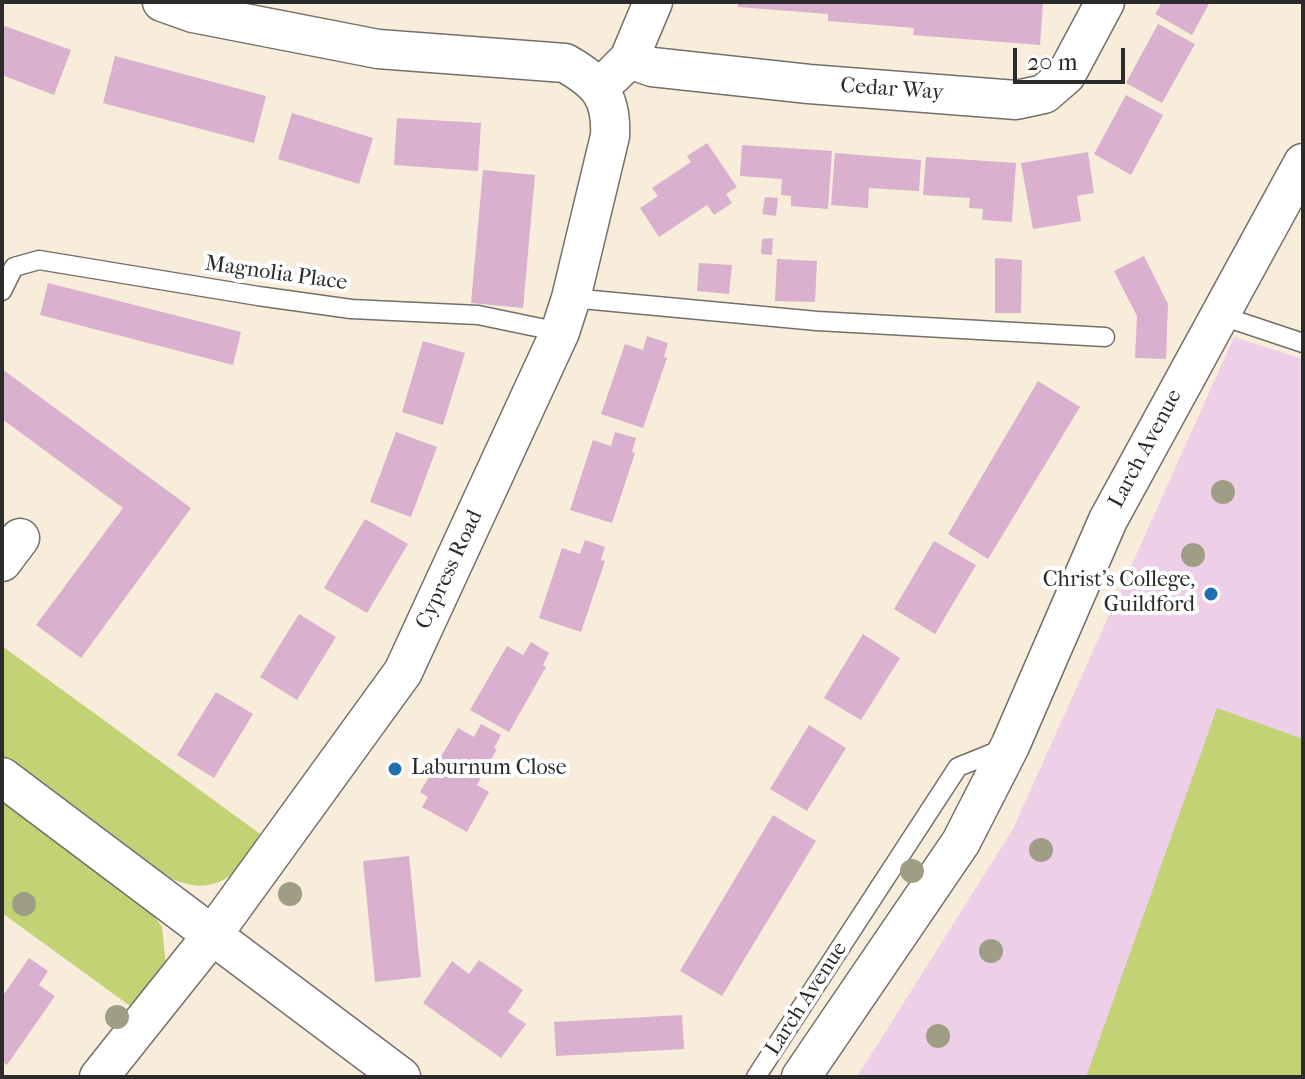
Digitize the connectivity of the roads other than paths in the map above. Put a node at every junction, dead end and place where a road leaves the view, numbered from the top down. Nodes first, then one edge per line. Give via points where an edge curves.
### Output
1 (162, 2) edge
2 (653, 2) edge
3 (1105, 2) edge
4 (629, 59) junction
5 (599, 89) junction
6 (1303, 163) edge
7 (2, 291) edge
8 (566, 315) junction
9 (1219, 315) junction
10 (1105, 337) dead end
11 (1303, 343) edge
12 (1010, 746) junction
13 (2, 777) edge
14 (213, 934) junction
15 (99, 1077) edge
16 (401, 1077) edge
17 (756, 1077) edge
18 (801, 1077) edge

1 - 5 street via 193,13 378,49 565,63
2 - 4 street
3 - 4 street, Cedar Way via 1066,75 1044,94 1016,100 809,84 652,67
4 - 5 street
5 - 8 street, Cypress Road via 611,111 610,136
6 - 9 street, Larch Avenue
7 - 8 lane, Magnolia Place via 14,267 39,260 351,309
8 - 10 lane, Magnolia Place via 817,321
8 - 14 street, Cypress Road via 403,672
9 - 11 lane
9 - 12 street, Larch Avenue via 1108,520
12 - 17 lane, Larch Avenue via 958,767
12 - 18 street, Larch Avenue via 961,842
13 - 14 street
14 - 15 street, Cypress Road
14 - 16 street

